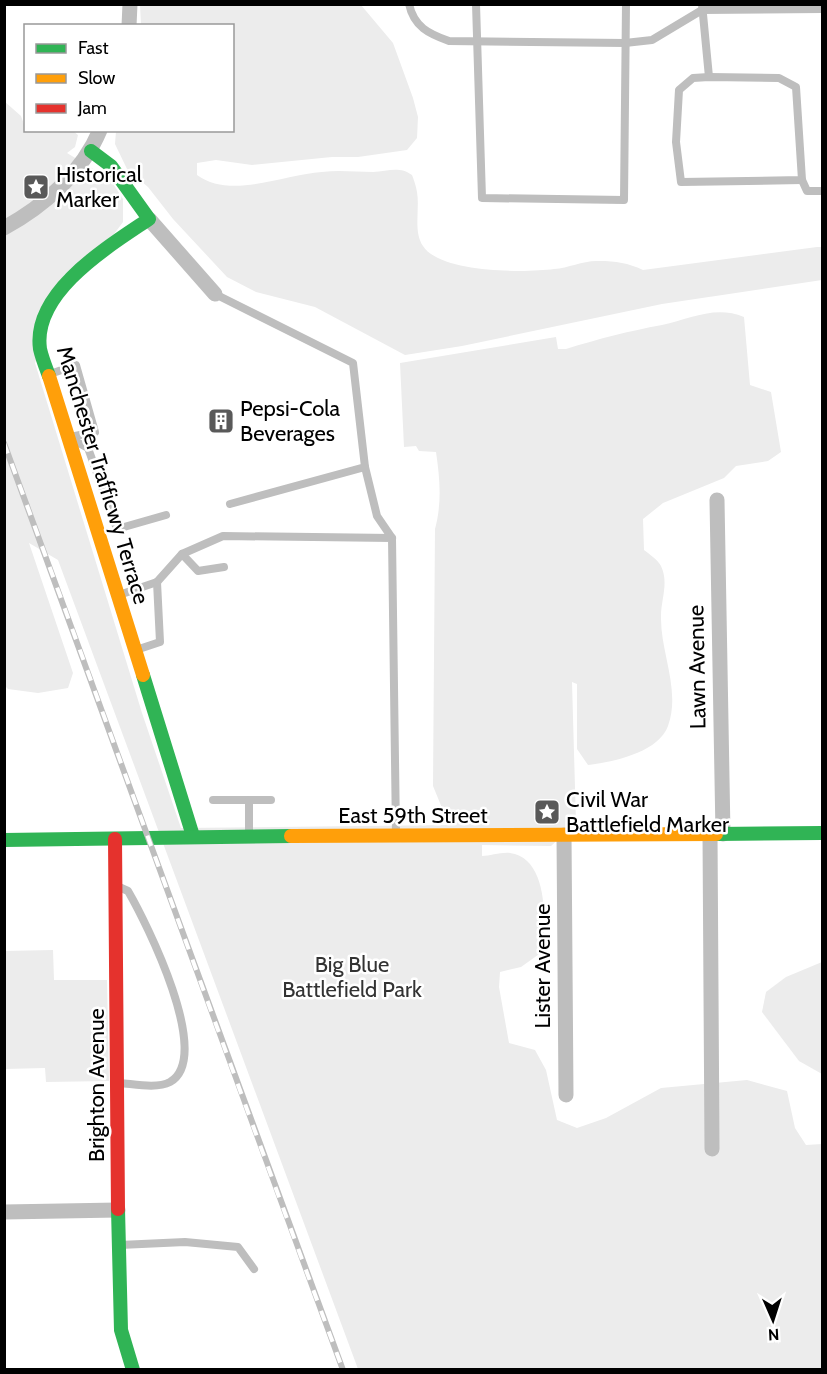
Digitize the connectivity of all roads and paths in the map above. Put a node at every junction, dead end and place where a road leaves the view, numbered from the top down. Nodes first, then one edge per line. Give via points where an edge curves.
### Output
1 (130, 4) edge
2 (409, 4) edge
3 (476, 4) edge
4 (626, 4) edge
5 (817, 7) edge
6 (702, 8) edge
7 (129, 24) edge
8 (476, 41) junction
9 (625, 43) junction
10 (709, 77) junction
11 (99, 132) edge
12 (91, 151) junction
13 (802, 180) junction
14 (822, 191) edge
15 (149, 219) junction
16 (4, 228) edge
17 (215, 294) joint
18 (48, 374) junction
19 (68, 438) junction
20 (365, 467) junction
21 (717, 500) dead end
22 (230, 504) dead end
23 (166, 514) dead end
24 (392, 538) junction
25 (182, 554) junction
26 (224, 567) dead end
27 (158, 582) junction
28 (117, 596) junction
29 (135, 650) junction
30 (213, 800) dead end
31 (249, 800) junction
32 (271, 800) dead end
33 (822, 833) edge
34 (716, 834) junction
35 (193, 836) junction
36 (249, 836) junction
37 (396, 836) junction
38 (564, 836) junction
39 (115, 839) junction
40 (4, 840) edge
41 (115, 886) junction
42 (117, 1083) junction
43 (566, 1095) dead end
44 (712, 1149) dead end
45 (117, 1210) junction
46 (4, 1212) edge
47 (119, 1245) junction
48 (254, 1269) dead end
49 (133, 1370) edge

1 - 7 street
2 - 8 lane via 411,15 427,33 449,40
3 - 8 lane
4 - 9 lane
5 - 6 lane
6 - 9 lane via 652,40
6 - 10 lane
8 - 9 lane
8 - 9 lane via 482,198 624,200
10 - 13 lane via 779,78 796,87
10 - 13 lane via 693,78 679,90 676,142 681,182
11 - 12 street
12 - 15 street via 111,166
12 - 16 street via 48,198
13 - 14 lane via 807,191
15 - 17 street
15 - 18 street, Manchester Trafficwy Terrace via 110,244 69,280 45,313 40,348
17 - 20 lane via 353,363
18 - 19 street, Manchester Trafficwy Terrace
18 - 19 lane via 76,365 95,432
19 - 23 lane via 88,448 117,529
19 - 28 street, Manchester Trafficwy Terrace
20 - 22 lane
20 - 24 lane via 377,516
21 - 34 street, Lawn Avenue
24 - 25 lane via 223,536
24 - 37 lane
25 - 26 lane via 198,571
25 - 27 lane
27 - 28 lane
27 - 29 lane via 160,642
28 - 29 street, Manchester Trafficwy Terrace
29 - 35 street, Manchester Trafficwy Terrace
30 - 31 lane
31 - 32 lane
31 - 36 lane
33 - 34 street, East 59th Street
34 - 38 street, East 59th Street
34 - 44 street, Lawn Avenue
35 - 36 street, East 59th Street
35 - 39 street, East 59th Street
36 - 37 street, East 59th Street
37 - 38 street, East 59th Street
38 - 43 street, Lister Avenue
39 - 40 street, East 59th Street
39 - 41 street, Brighton Avenue
41 - 42 street, Brighton Avenue
41 - 42 lane via 128,891 156,946 176,999 184,1047 181,1070 171,1082
42 - 45 street, Brighton Avenue
45 - 46 street
45 - 47 street, Brighton Avenue
47 - 48 lane via 185,1242 238,1247
47 - 49 street, Brighton Avenue via 121,1330

